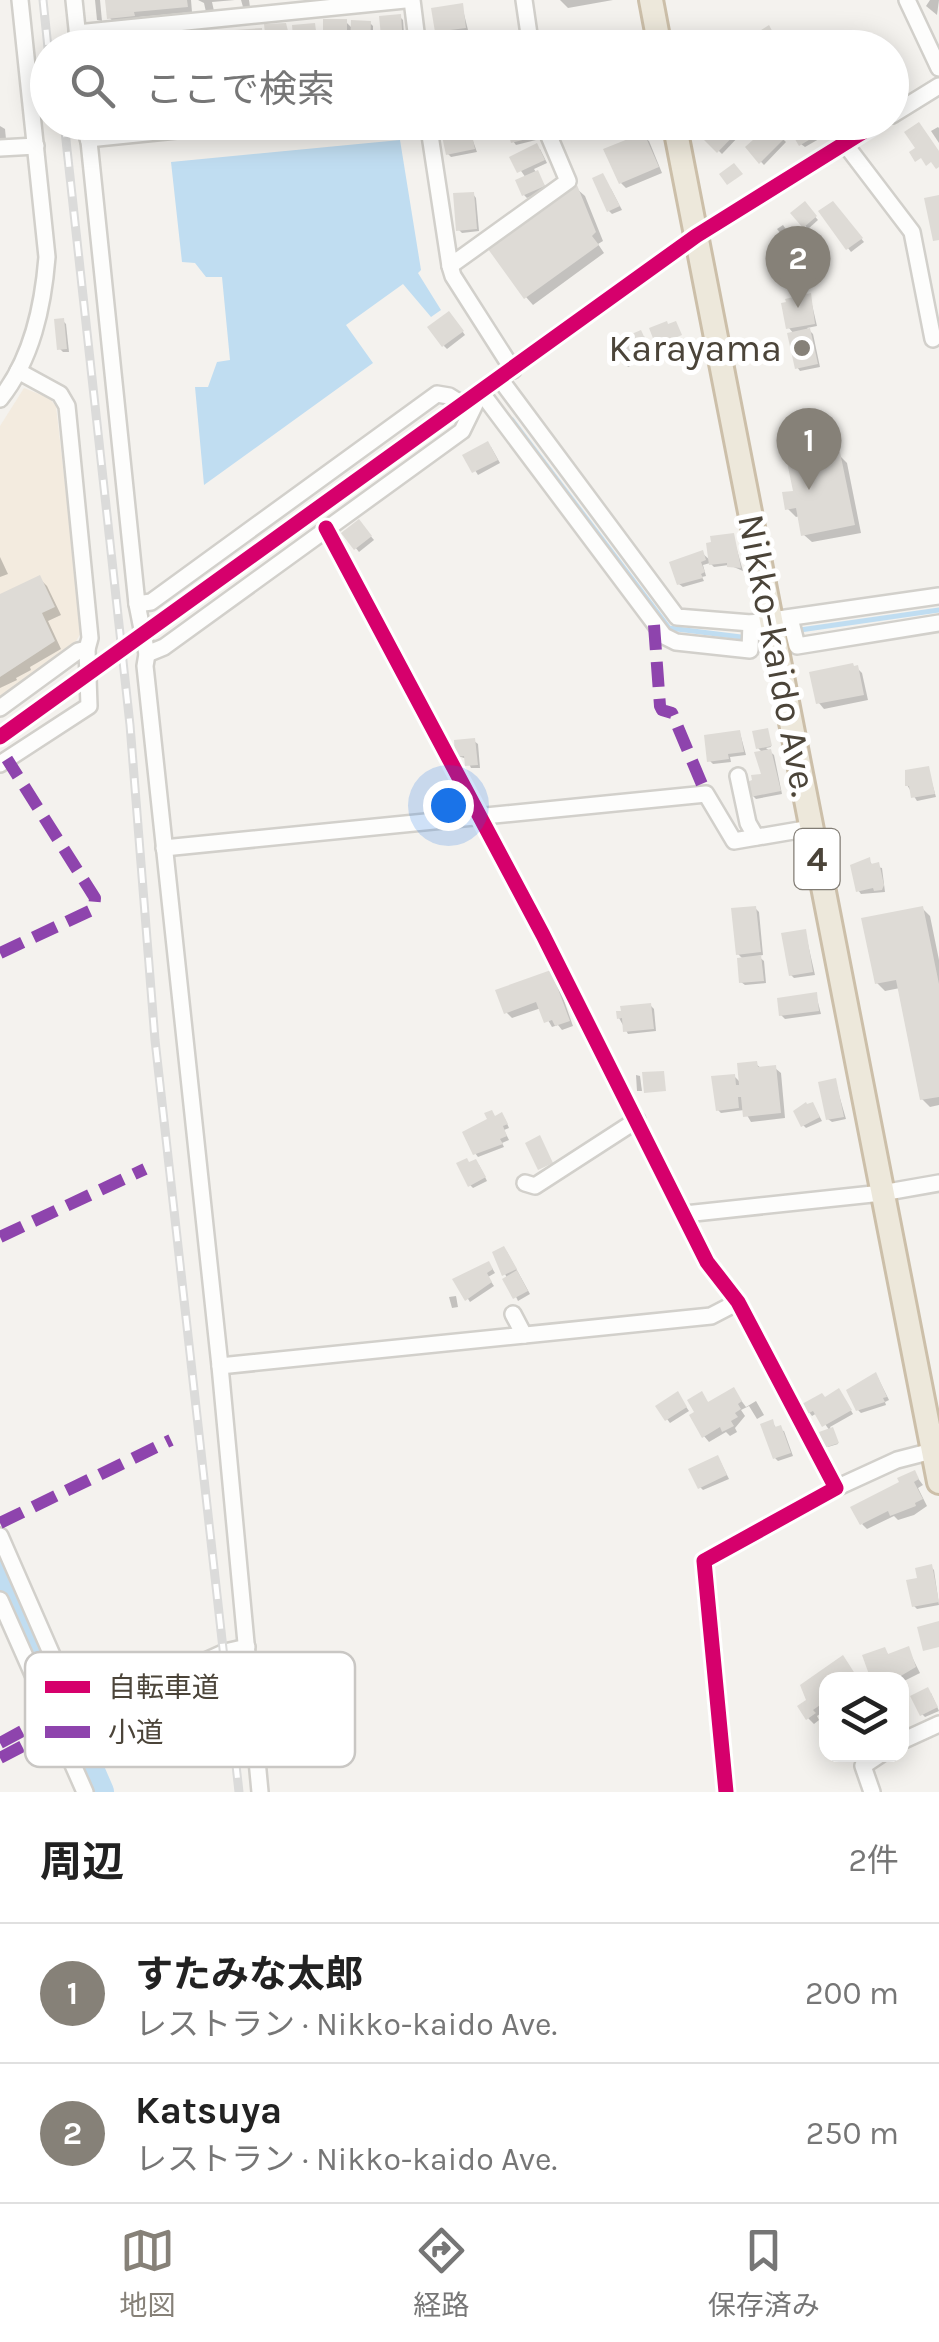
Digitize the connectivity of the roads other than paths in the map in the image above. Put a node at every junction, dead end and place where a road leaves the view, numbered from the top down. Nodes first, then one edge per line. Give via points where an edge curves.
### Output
1 (20, 0) edge
2 (74, 0) edge
3 (408, 0) edge
4 (524, 0) edge
5 (651, 0) edge
6 (906, 0) edge
7 (77, 30) edge
8 (160, 30) edge
9 (414, 30) edge
10 (529, 30) edge
11 (657, 30) edge
12 (939, 68) edge
13 (939, 86) edge
14 (30, 91) edge
15 (909, 105) edge
16 (35, 140) edge
17 (88, 140) edge
18 (431, 140) edge
19 (551, 140) edge
20 (677, 140) edge
21 (851, 140) edge
22 (845, 144) junction
23 (36, 146) junction
24 (0, 148) edge
25 (696, 236) junction
26 (450, 266) junction
27 (933, 339) dead end
28 (18, 371) junction
29 (506, 374) junction
30 (481, 392) junction
31 (0, 399) edge
32 (462, 404) junction
33 (326, 528) junction
34 (939, 596) edge
35 (137, 604) junction
36 (771, 620) junction
37 (939, 623) edge
38 (87, 649) junction
39 (147, 654) junction
40 (0, 708) edge
41 (0, 737) edge
42 (0, 764) edge
43 (738, 776) dead end
44 (477, 816) junction
45 (811, 828) junction
46 (756, 837) junction
47 (164, 848) junction
48 (637, 1120) junction
49 (525, 1182) dead end
50 (939, 1183) edge
51 (882, 1193) junction
52 (685, 1214) junction
53 (738, 1302) junction
54 (513, 1314) dead end
55 (524, 1335) junction
56 (220, 1366) junction
57 (932, 1451) junction
58 (939, 1482) edge
59 (836, 1488) junction
60 (0, 1536) edge
61 (0, 1600) edge
62 (247, 1648) junction
63 (29, 1652) edge
64 (42, 1652) edge
65 (226, 1652) edge
66 (247, 1652) edge
67 (939, 1724) edge
68 (909, 1738) edge
69 (869, 1762) edge
70 (79, 1767) edge
71 (258, 1767) edge
72 (85, 1792) edge
73 (260, 1792) edge
74 (726, 1792) edge
75 (872, 1792) edge

1 - 14 street
2 - 7 street
3 - 8 street
3 - 9 street
4 - 10 street
5 - 11 highway
6 - 12 street
13 - 15 street
16 - 23 street
17 - 35 street
18 - 26 street
19 - 26 street via 568,181
20 - 25 highway, Nikko-kaido Ave. / 4
21 - 22 street
22 - 25 street
22 - 27 street via 912,232
23 - 24 street
23 - 28 street via 46,276 38,322
25 - 29 street
25 - 36 highway, Nikko-kaido Ave. / 4
26 - 29 street
28 - 31 street
28 - 38 street via 60,394 68,406
29 - 30 street
29 - 36 street via 677,616
30 - 32 street
30 - 33 street via 462,431
30 - 36 street via 664,636 750,650
32 - 35 street via 437,394 151,602
32 - 41 street, bridge
33 - 39 street
33 - 44 street
34 - 36 street
35 - 39 street
36 - 37 street via 798,646
36 - 45 highway, Nikko-kaido Ave. / 4
38 - 40 street
38 - 42 street via 89,706
39 - 47 street
43 - 46 street
44 - 46 street via 706,794 734,842
44 - 47 street
44 - 48 street
45 - 46 street
45 - 51 highway, Nikko-kaido Ave. / 4
47 - 56 street
48 - 49 street via 536,1186
48 - 52 street
50 - 51 street
51 - 52 street
51 - 57 highway, Nikko-kaido Ave. / 4
52 - 53 street via 707,1262
53 - 55 street via 712,1316
53 - 59 street
54 - 55 street
55 - 56 street
56 - 62 street
57 - 58 highway, Nikko-kaido Ave. / 4
57 - 59 street
59 - 74 street via 704,1562
60 - 64 street
61 - 63 street
62 - 65 street
62 - 66 street
67 - 68 street
69 - 75 street via 863,1766
70 - 72 street
71 - 73 street

